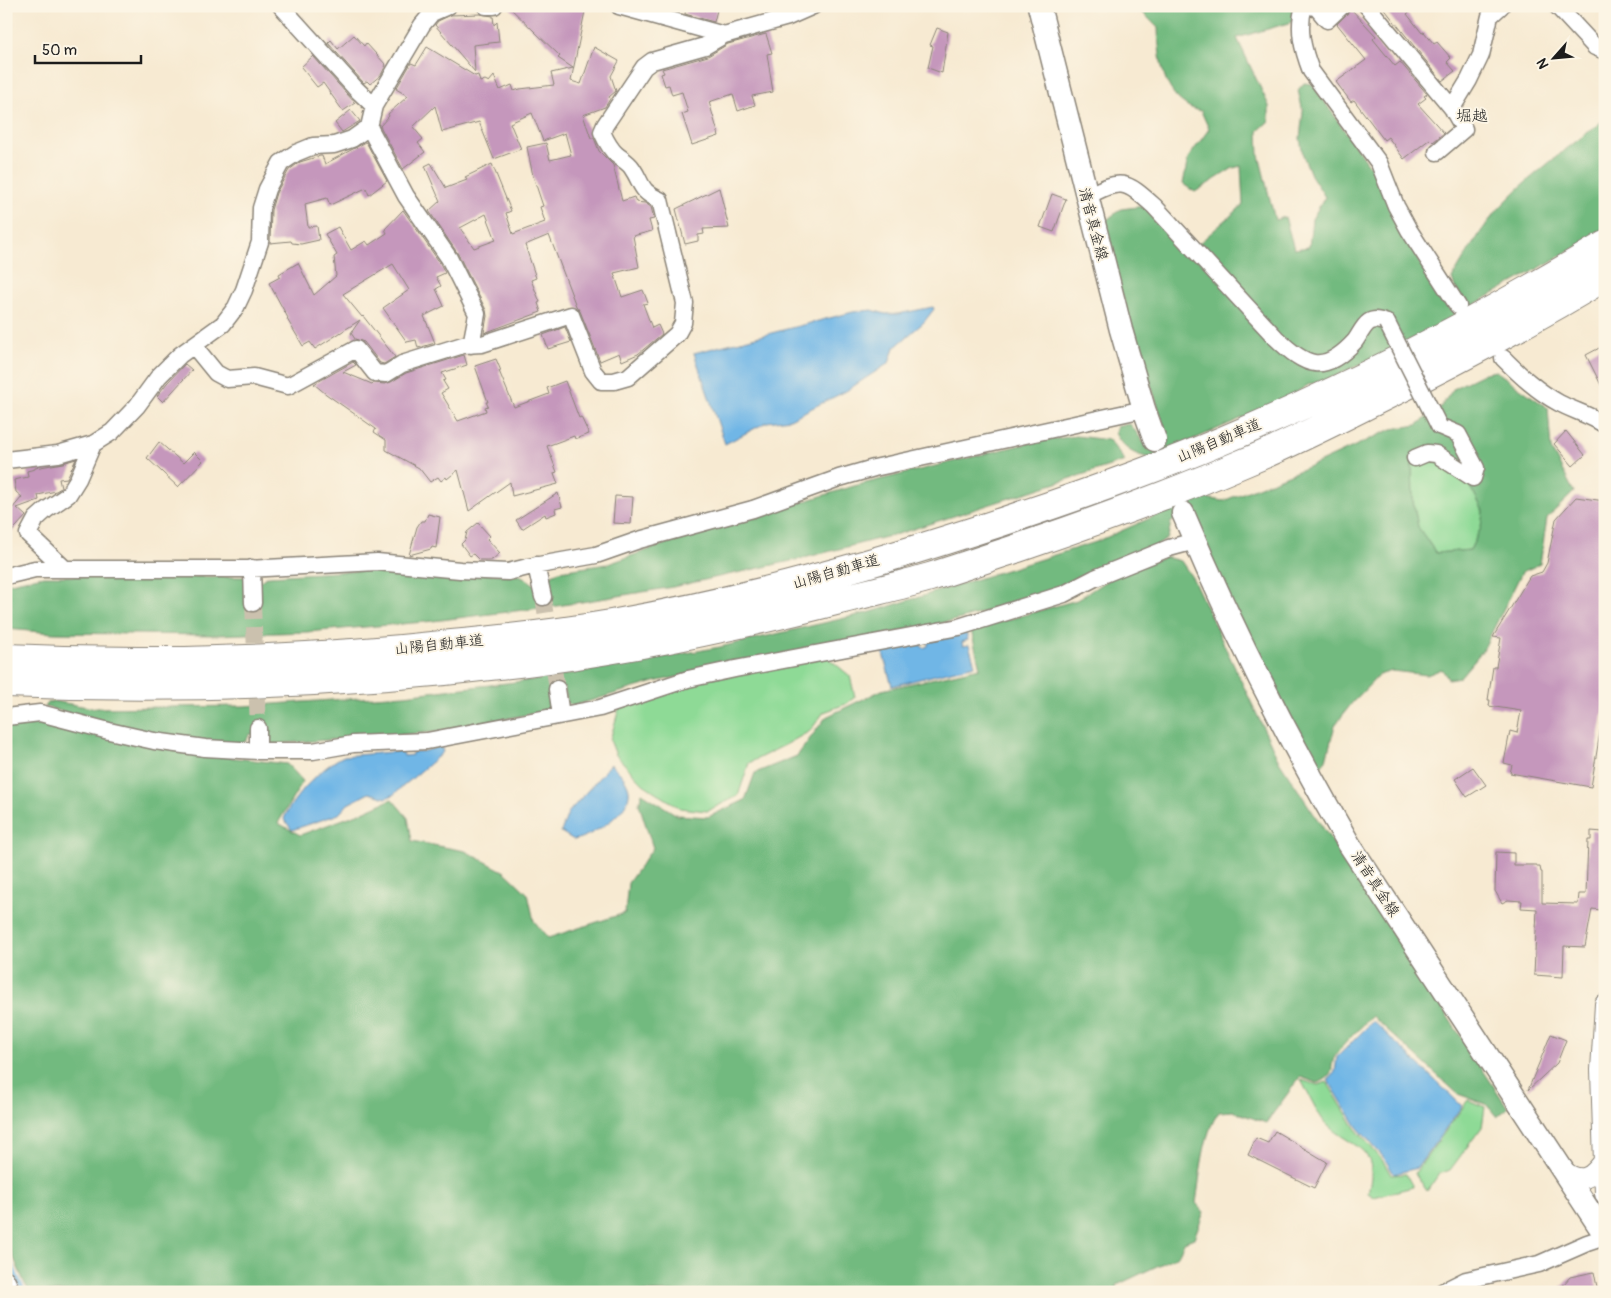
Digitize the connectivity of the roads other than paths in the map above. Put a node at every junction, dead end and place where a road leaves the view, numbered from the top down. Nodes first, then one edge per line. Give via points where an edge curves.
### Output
1 (281, 6) edge
2 (448, 6) edge
3 (486, 6) edge
4 (494, 6) edge
5 (619, 6) edge
6 (813, 6) edge
7 (1039, 6) edge
8 (1304, 6) edge
9 (1311, 6) edge
10 (1342, 6) edge
11 (1367, 6) edge
12 (1500, 6) edge
13 (1557, 6) edge
14 (724, 35) junction
15 (1605, 51) edge
16 (374, 106) junction
17 (1452, 108) junction
18 (369, 127) junction
19 (1437, 152) dead end
20 (1086, 197) junction
21 (1605, 245) edge
22 (1605, 278) edge
23 (1458, 306) dead end
24 (471, 345) junction
25 (194, 346) junction
26 (1503, 358) dead end
27 (1144, 409) junction
28 (1605, 425) edge
29 (1155, 440) dead end
30 (93, 444) junction
31 (1415, 458) dead end
32 (6, 460) edge
33 (1183, 513) dead end
34 (1195, 541) junction
35 (536, 565) junction
36 (64, 568) junction
37 (252, 568) junction
38 (6, 576) edge
39 (543, 597) tunnel mouth
40 (253, 603) tunnel mouth
41 (6, 658) edge
42 (6, 684) edge
43 (557, 689) tunnel mouth
44 (561, 715) junction
45 (6, 718) edge
46 (258, 728) tunnel mouth
47 (258, 751) junction
48 (1605, 1004) edge
49 (1604, 1161) edge
50 (1563, 1170) junction
51 (1605, 1194) edge
52 (1605, 1236) edge
53 (6, 1279) edge
54 (12, 1292) edge
55 (1442, 1292) edge

1 - 16 street
2 - 16 street via 432,13 422,25
3 - 4 street
5 - 14 street
6 - 14 street via 788,17
7 - 20 main road, 清音真金線
8 - 23 street via 1301,38 1312,71 1379,162 1409,230
9 - 10 street via 1327,20
11 - 17 street
12 - 17 street via 1490,16 1481,55
13 - 15 street via 1595,46
14 - 24 street via 706,46 652,61 644,67 602,132 615,153 632,167 641,187 660,200 686,303 684,323 677,334 628,377 614,381 601,381 593,371 570,315
16 - 18 street
17 - 19 street via 1464,130
18 - 24 street via 406,196 449,258 477,314
18 - 25 street via 352,138 334,145 313,146 281,162 267,189 260,242 236,307 223,324
20 - 27 main road, 清音真金線
20 - 31 street, bridge via 1108,186 1121,184 1134,188 1276,338 1309,363 1323,364 1336,357 1355,341 1368,323 1379,320 1387,323 1439,426 1458,434 1476,468 1473,478 1436,454 1427,453
21 - 41 highway, 山陽自動車道 via 1436,340 1325,396 1237,435 1059,503 924,548 790,586 608,624 409,649 225,661
22 - 42 highway, 山陽自動車道 via 1449,365 1249,461 1065,532 930,577 837,601 710,631 612,649 422,674 226,686
24 - 25 street via 402,364 386,374 375,373 356,349 288,386 254,378 227,379 216,373
25 - 30 street via 159,376 112,432
26 - 28 street via 1525,381
27 - 29 main road, 清音真金線
27 - 35 street via 874,468 753,509 596,555
30 - 32 street via 58,454
30 - 36 street via 68,495 36,519 28,534
33 - 34 main road, 清音真金線
34 - 44 street via 1169,548 1064,594 959,627 707,675 600,708
34 - 50 main road, 清音真金線 via 1265,690 1349,844
35 - 37 street via 508,572 377,562
35 - 39 street
36 - 37 street
36 - 38 street via 35,569
37 - 40 street
43 - 44 street
44 - 47 street via 427,741 353,744 313,751
45 - 47 street via 40,713 154,741
46 - 47 street
48 - 49 street via 1601,1063
49 - 50 street via 1589,1177 1572,1177
49 - 51 street
50 - 52 main road, 清音真金線
52 - 55 street via 1539,1264 1466,1280
53 - 54 street

